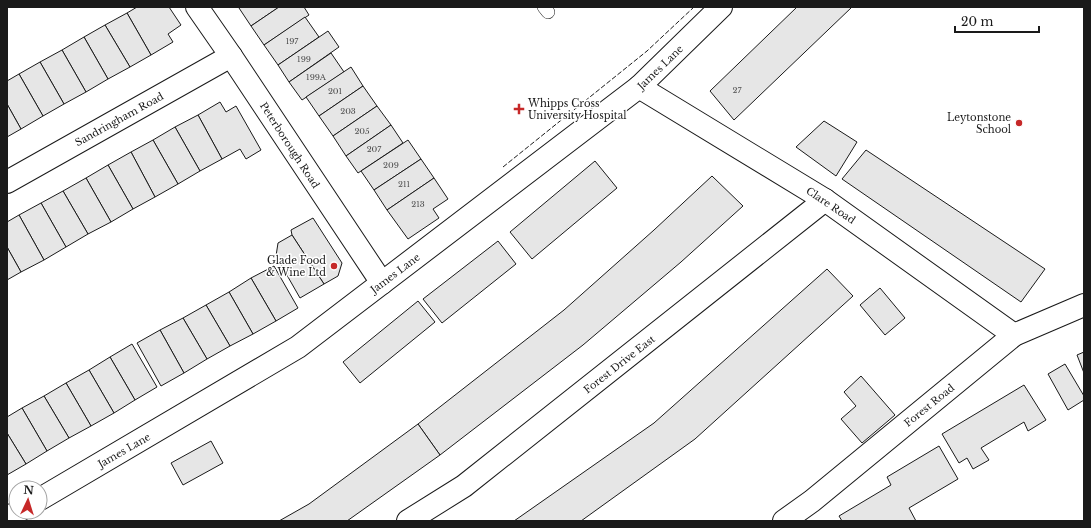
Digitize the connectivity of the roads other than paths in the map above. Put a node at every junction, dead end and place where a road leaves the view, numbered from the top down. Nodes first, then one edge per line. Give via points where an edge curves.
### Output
1 (197, 7) edge
2 (721, 7) edge
3 (231, 56) junction
4 (640, 87) junction
5 (7, 182) edge
6 (825, 200) junction
7 (382, 283) junction
8 (1084, 305) edge
9 (1014, 336) junction
10 (48, 494) edge
11 (408, 521) edge
12 (784, 521) edge

1 - 3 street, Peterborough Road
2 - 4 street, James Lane
3 - 5 street, Sandringham Road
3 - 7 street, Peterborough Road
4 - 6 street, Clare Road
4 - 7 street, James Lane
6 - 9 street, Clare Road
6 - 11 street, Forest Drive East via 464,486
7 - 10 street, James Lane via 298,347
8 - 9 street, Forest Road
9 - 12 street, Forest Road

